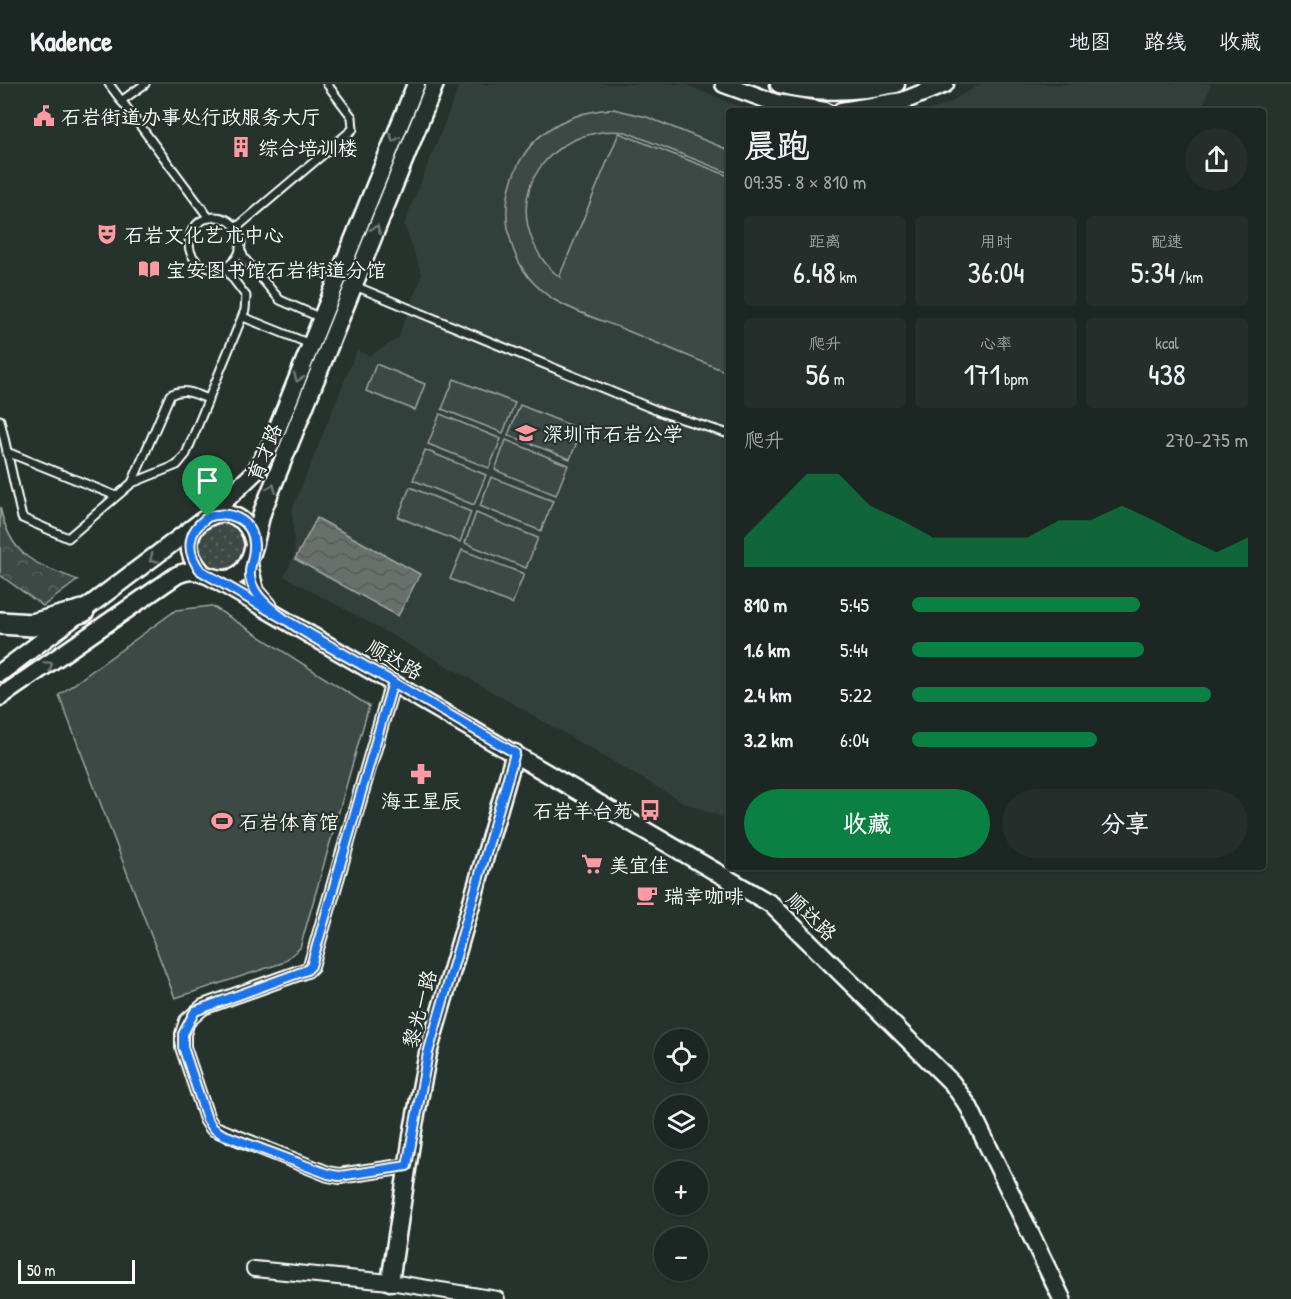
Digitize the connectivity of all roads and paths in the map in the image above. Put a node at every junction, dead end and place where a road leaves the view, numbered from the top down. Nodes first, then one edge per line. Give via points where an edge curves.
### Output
1 (109, 84) edge
2 (145, 84) edge
3 (327, 84) edge
4 (416, 84) edge
5 (435, 84) edge
6 (724, 84) edge
7 (779, 84) edge
8 (896, 84) edge
9 (945, 84) edge
10 (121, 101) junction
11 (804, 108) edge
12 (860, 108) edge
13 (209, 218) junction
14 (236, 228) junction
15 (240, 248) junction
16 (224, 267) junction
17 (353, 286) junction
18 (243, 317) junction
19 (321, 318) junction
20 (312, 344) junction
21 (208, 399) junction
22 (0, 420) edge
23 (726, 433) edge
24 (7, 452) junction
25 (132, 483) junction
26 (116, 496) junction
27 (203, 520) junction
28 (254, 544) junction
29 (249, 564) junction
30 (206, 574) junction
31 (83, 611) junction
32 (282, 618) junction
33 (0, 623) edge
34 (0, 673) edge
35 (393, 682) junction
36 (0, 697) edge
37 (515, 753) junction
38 (407, 1166) junction
39 (254, 1269) dead end
40 (390, 1282) junction
41 (497, 1299) edge
42 (1062, 1299) edge

1 - 10 lane
2 - 10 lane
3 - 14 lane via 352,117 354,129
4 -> 19 street, 育才路
17 -> 5 street, 育才路
6 - 11 street via 776,104
7 - 8 street via 845,91
9 - 12 street via 903,101
10 - 13 lane
13 - 14 lane via 225,220
13 - 16 lane via 195,227 190,251 194,259 208,268
14 - 15 lane
15 - 16 lane
15 - 19 lane via 280,300
16 - 18 lane via 246,296
17 - 23 lane via 663,413
28 -> 17 street, 育才路 via 263,510
18 - 20 lane
18 - 21 lane
19 - 20 street, 育才路
20 -> 27 street, 育才路 via 263,461 243,486
21 - 25 lane via 183,461
21 - 25 lane via 188,391 170,395
22 - 24 lane
24 - 26 lane
24 - 26 lane via 22,519 68,538
25 - 26 lane
27 - 28 street via 228,514 238,518 252,533
27 - 30 street via 193,531 190,553
27 -> 31 street, 育才路
28 - 29 street, 育才路
29 - 30 street via 232,577
29 - 32 street, 顺达路 via 255,591
30 - 32 street, 顺达路
36 -> 30 street via 177,574
31 - 33 main road via 32,625
31 - 34 street, 育才路
32 - 35 street, 顺达路
35 - 37 street, 顺达路
35 - 38 street via 311,966 203,1006 187,1021 183,1047 213,1128 328,1174 339,1176
37 - 38 street, 黎光一路 via 428,1053
37 - 42 street, 顺达路 via 771,904 944,1075 969,1107
38 - 40 street, 黎光一路
39 - 40 street
40 - 41 street

